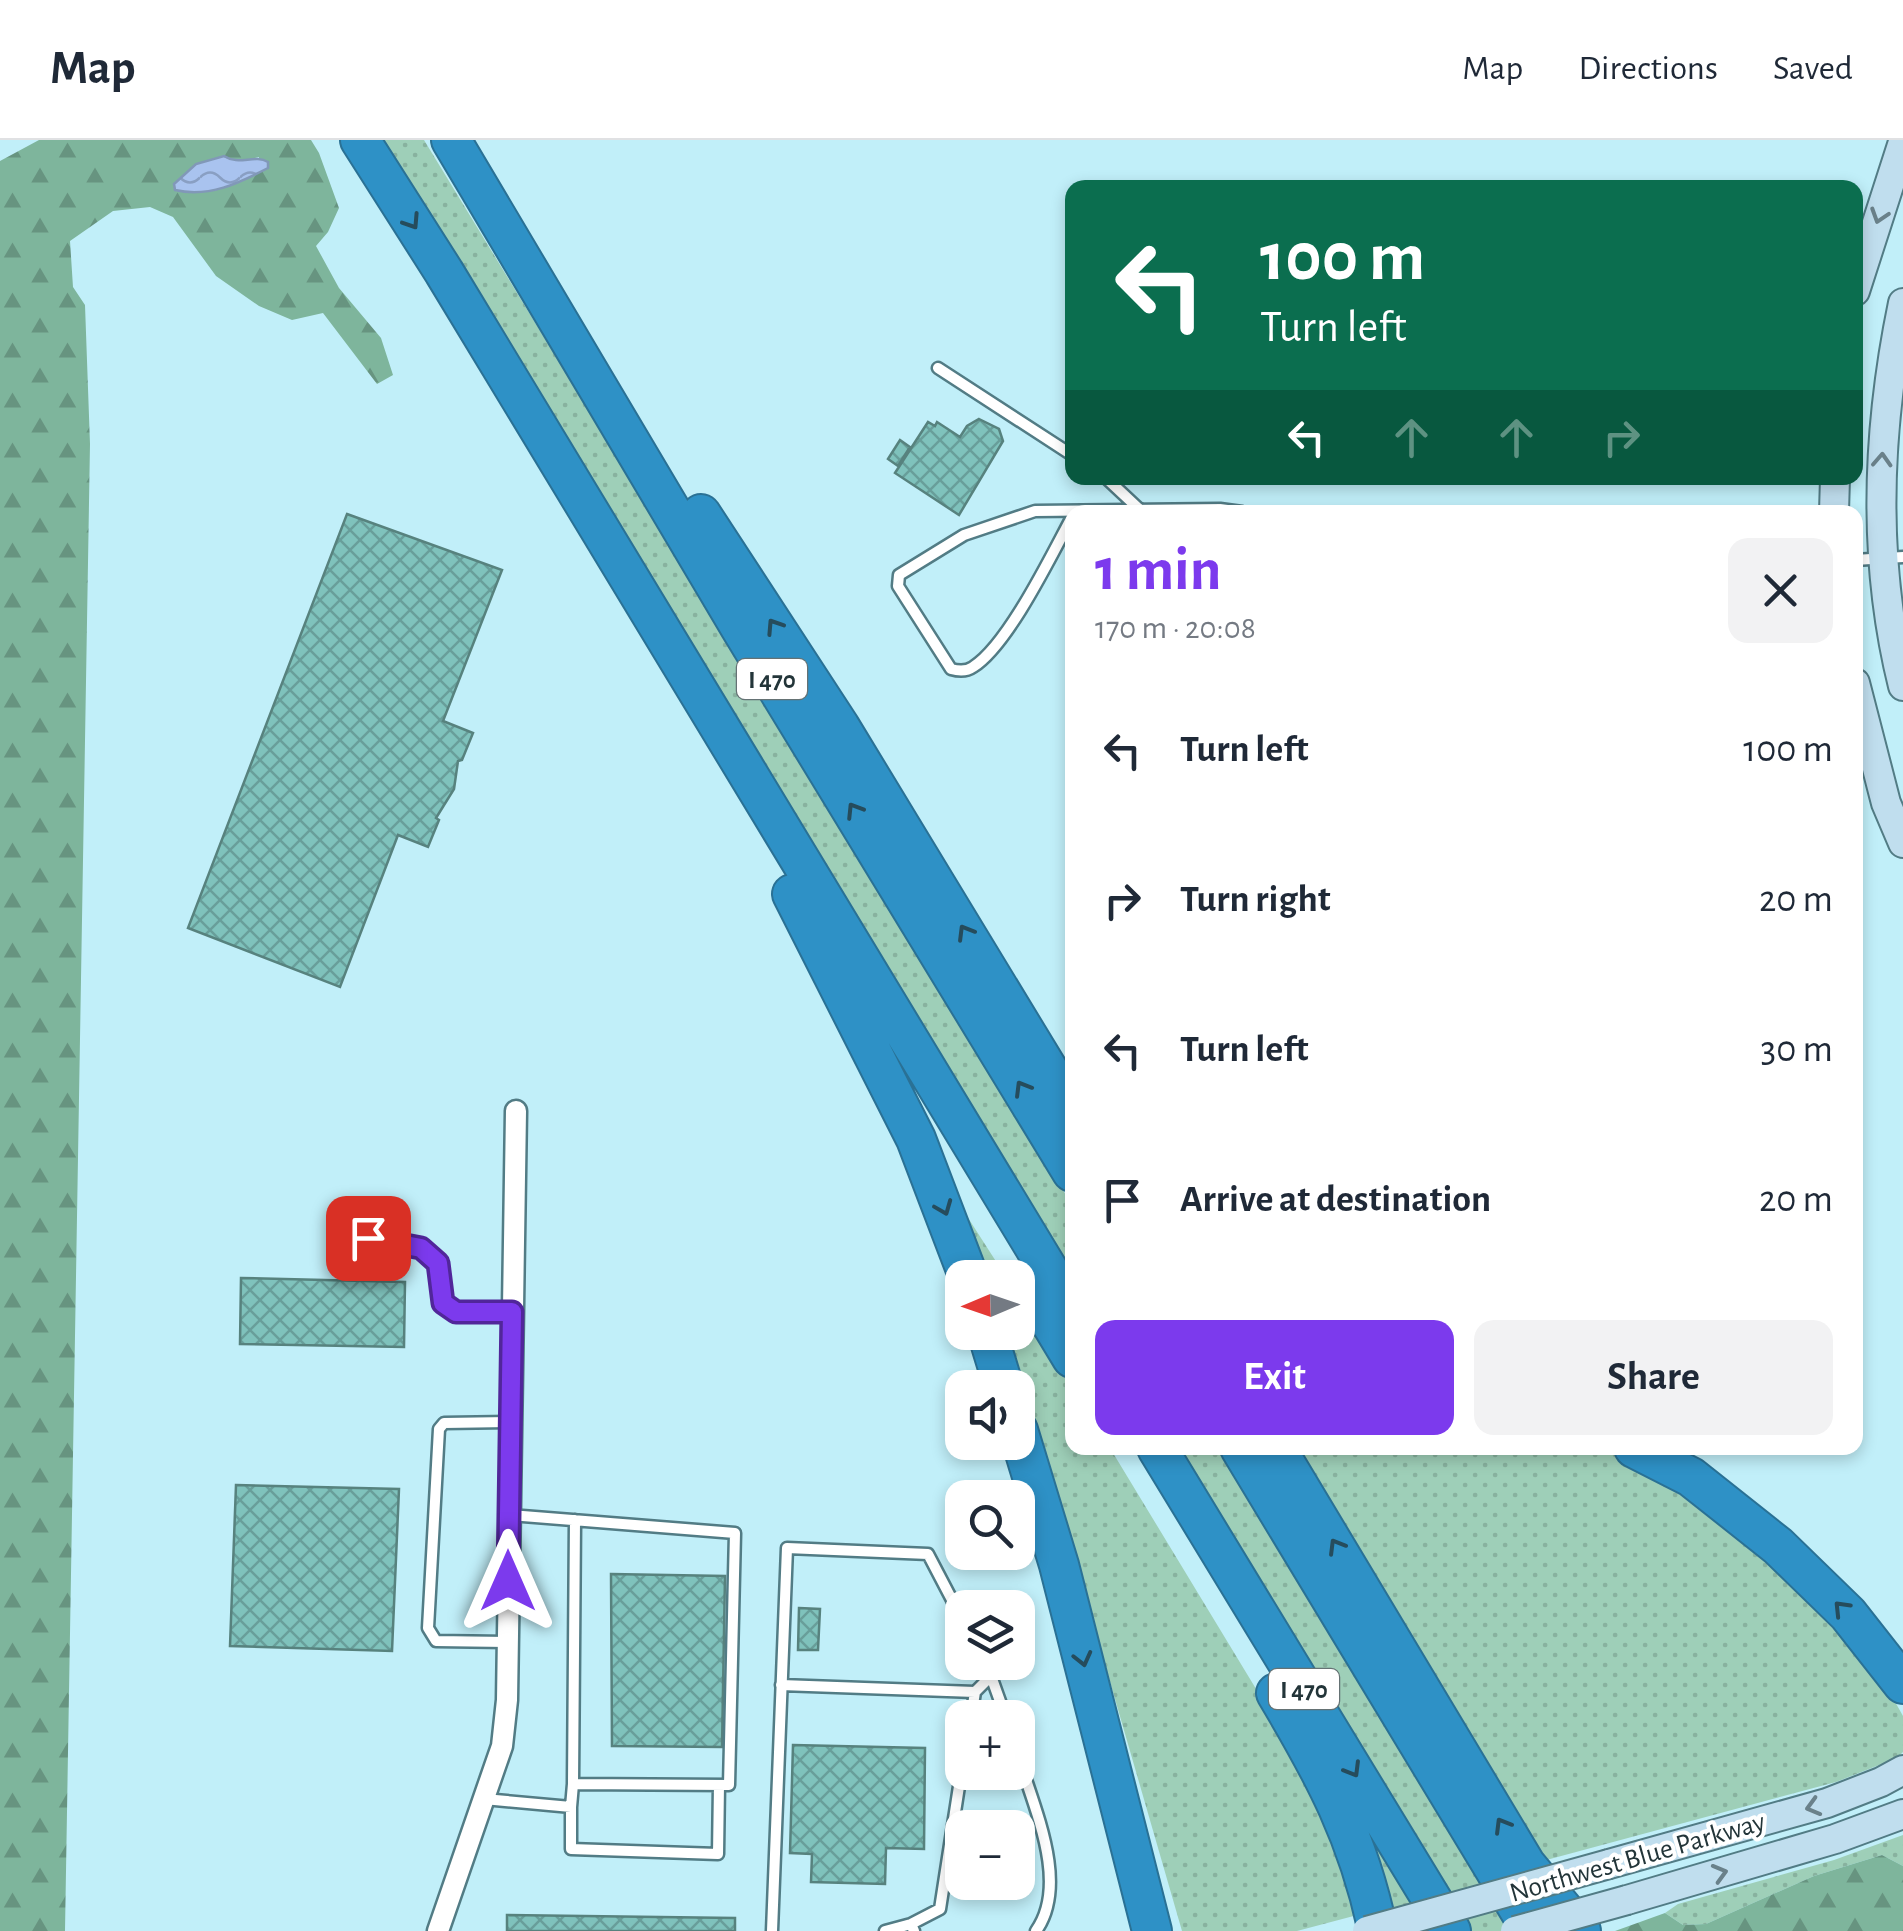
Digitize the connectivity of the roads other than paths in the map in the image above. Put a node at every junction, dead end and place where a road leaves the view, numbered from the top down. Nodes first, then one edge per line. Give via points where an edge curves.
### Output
1 (360, 140) edge
2 (451, 140) edge
3 (1903, 142) edge
4 (478, 183) junction
5 (1863, 266) edge
6 (1903, 303) edge
7 (938, 368) dead end
8 (1065, 451) edge
9 (1113, 485) edge
10 (572, 487) junction
11 (1135, 505) edge
12 (1065, 512) edge
13 (1065, 530) edge
14 (1894, 557) edge
15 (1863, 559) edge
16 (1903, 686) edge
17 (1863, 714) edge
18 (1903, 842) edge
19 (812, 930) junction
20 (1016, 1015) junction
21 (1065, 1076) edge
22 (1065, 1098) edge
23 (516, 1111) dead end
24 (1065, 1161) edge
25 (336, 1237) dead end
26 (963, 1260) edge
27 (1065, 1297) edge
28 (512, 1312) junction
29 (1065, 1346) edge
30 (510, 1422) junction
31 (1131, 1455) edge
32 (1161, 1455) edge
33 (1244, 1455) edge
34 (1280, 1455) edge
35 (1648, 1455) edge
36 (1027, 1460) edge
37 (509, 1514) junction
38 (575, 1520) junction
39 (947, 1590) edge
40 (508, 1642) junction
41 (987, 1680) edge
42 (781, 1684) junction
43 (1903, 1684) edge
44 (975, 1692) junction
45 (973, 1700) edge
46 (1903, 1770) edge
47 (573, 1784) junction
48 (719, 1785) junction
49 (959, 1790) edge
50 (1028, 1790) edge
51 (484, 1799) junction
52 (571, 1807) junction
53 (1903, 1814) edge
54 (913, 1927) edge
55 (438, 1931) edge
56 (772, 1931) edge
57 (884, 1931) edge
58 (1036, 1931) edge
59 (1152, 1931) edge
60 (1367, 1931) edge
61 (1378, 1931) edge
62 (1451, 1931) edge
63 (1515, 1931) edge
64 (1532, 1931) edge
65 (1581, 1931) edge

1 -> 10 highway, I 470
2 - 4 highway, I 470
3 -> 5 street
20 -> 4 highway via 840,726
24 -> 4 highway, I 470
14 -> 6 street via 1880,497 1890,365
7 - 8 lane
9 - 11 lane
10 - 19 highway
10 - 27 highway, I 470
12 - 13 lane via 1011,517 964,535 899,575 898,586 950,668 973,668 1005,634
14 - 15 lane
14 - 16 street
17 - 18 street
19 -> 26 highway via 916,1139
19 - 29 highway
20 - 21 highway
20 - 22 highway
23 - 28 street
25 - 28 lane via 421,1248 438,1263 443,1303 456,1312
28 - 30 street
30 - 37 street
30 - 40 lane via 444,1423 438,1429 428,1628 436,1641
31 - 61 highway via 1338,1802
32 -> 62 highway, I 470
33 - 64 highway, I 470
65 -> 34 highway via 1526,1865
43 -> 35 highway via 1848,1614 1778,1546 1690,1477
36 -> 59 highway
37 - 38 lane
37 - 40 street
38 - 47 lane
38 - 48 lane via 734,1532 729,1785
39 - 42 lane via 928,1554 788,1548
40 - 51 street via 502,1746
41 - 44 lane
42 - 44 lane
42 - 56 lane
44 - 45 lane
46 -> 60 street, Northwest Blue Parkway, bridge via 1828,1803
47 - 48 lane
47 - 52 lane
48 - 52 lane via 718,1854 571,1850
49 - 54 lane via 940,1909
50 - 58 lane via 1050,1864 1051,1896
51 - 52 lane
51 - 55 street
63 -> 53 street, Northwest Blue Parkway, bridge
54 - 57 lane

